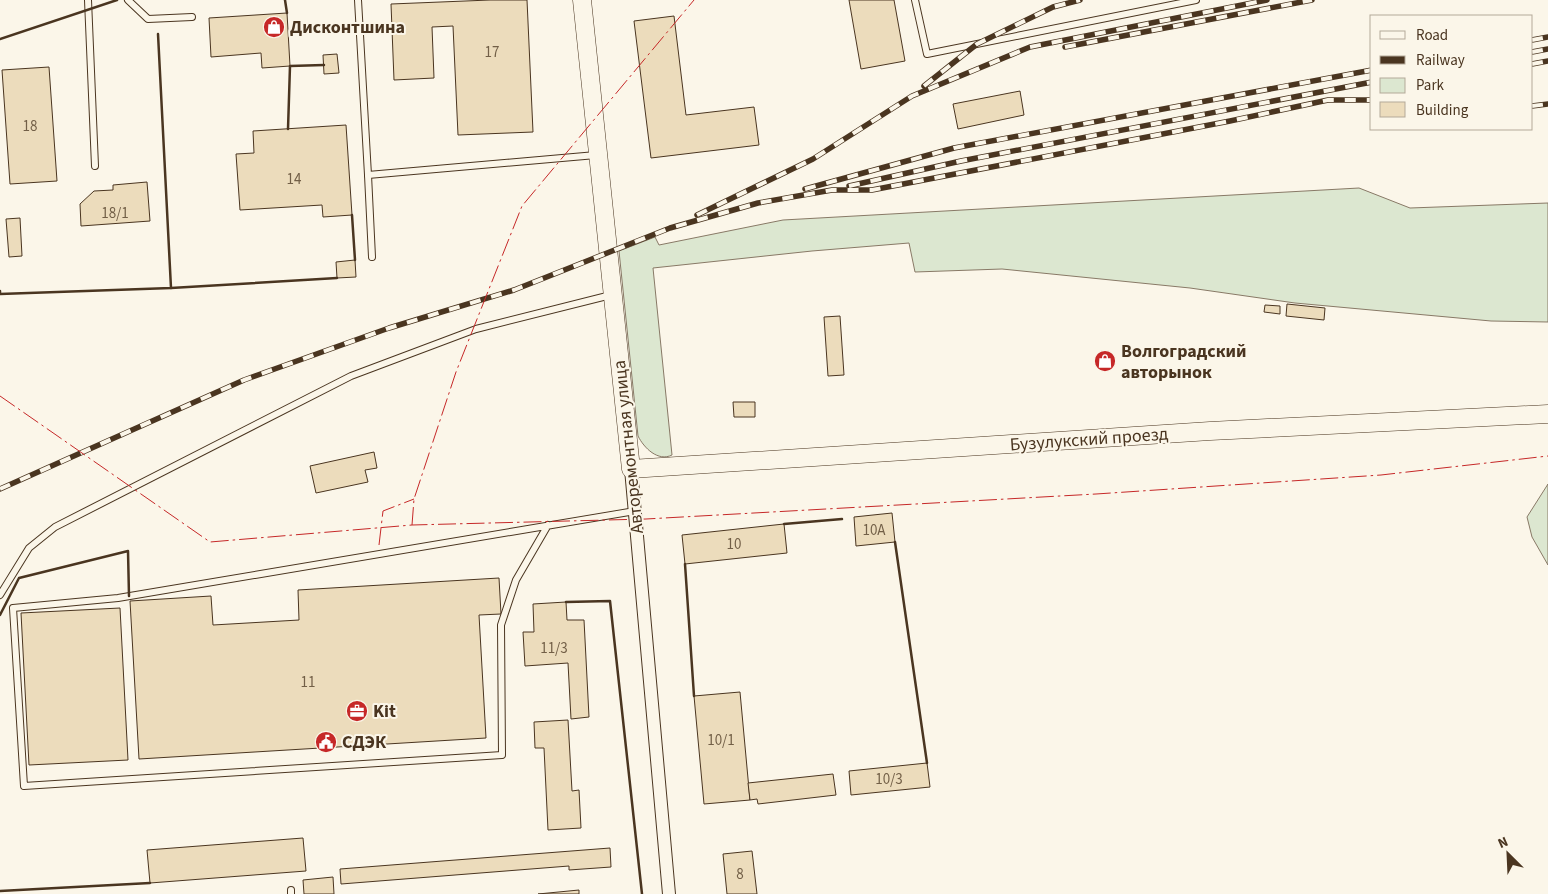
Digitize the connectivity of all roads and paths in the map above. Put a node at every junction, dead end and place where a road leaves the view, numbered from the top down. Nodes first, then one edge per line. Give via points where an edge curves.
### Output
1 (88, 0) edge
2 (128, 0) edge
3 (358, 0) edge
4 (582, 0) edge
5 (915, 0) edge
6 (1196, 0) edge
7 (192, 17) dead end
8 (598, 155) junction
9 (95, 166) dead end
10 (368, 175) junction
11 (372, 257) dead end
12 (613, 295) junction
13 (1548, 414) edge
14 (631, 469) junction
15 (635, 511) junction
16 (548, 525) junction
17 (0, 595) edge
18 (669, 894) edge

1 - 9 lane
2 - 7 lane via 148,19
3 - 10 lane
4 - 8 main road, Авторемонтная улица
5 - 6 lane via 927,54
8 - 10 lane
8 - 12 main road, Авторемонтная улица
10 - 11 lane
12 - 14 main road, Авторемонтная улица
12 - 17 lane via 476,329 351,376 55,527 29,548
13 - 14 main road, Бузулукский проезд via 1210,431
14 - 15 street, Авторемонтная улица
15 - 16 lane
15 - 18 street, Авторемонтная улица
16 - 16 lane via 118,598 13,608 24,786 502,755 501,624 516,580

